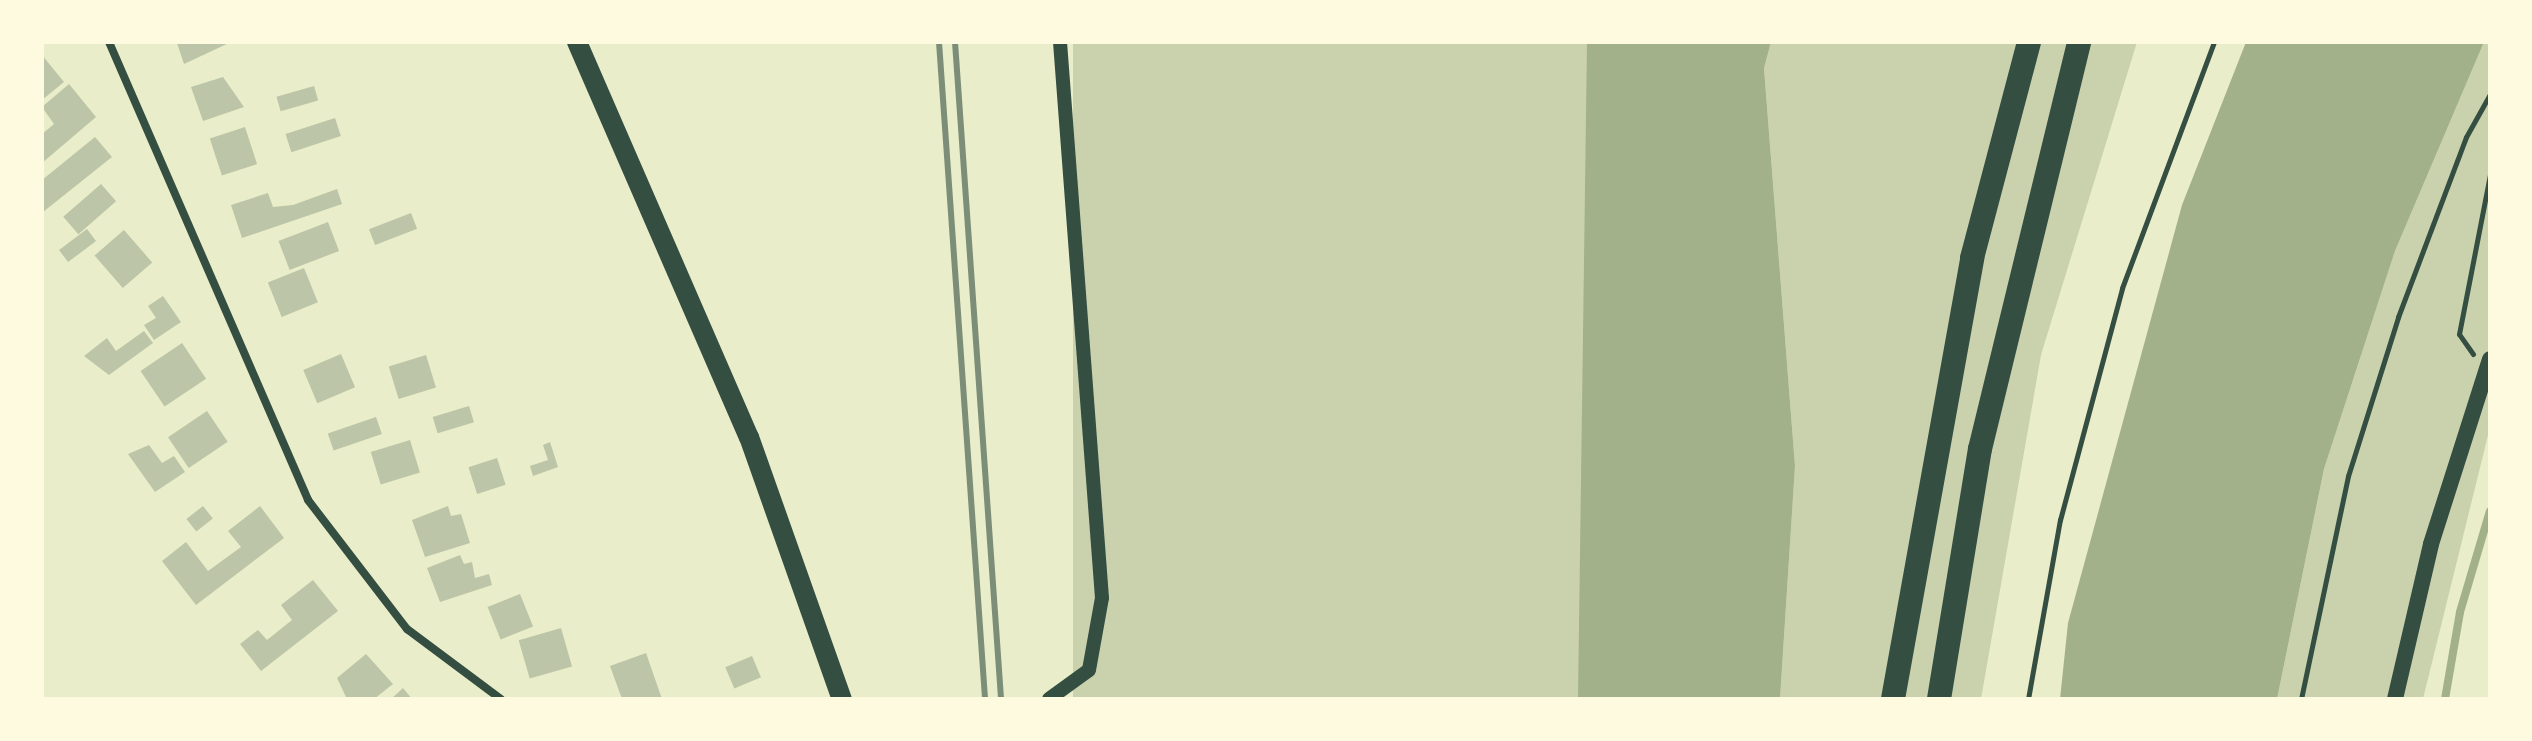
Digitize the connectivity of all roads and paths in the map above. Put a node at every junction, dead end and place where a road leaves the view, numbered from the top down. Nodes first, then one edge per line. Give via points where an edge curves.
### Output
1 (109, 42) edge
2 (577, 42) edge
3 (1060, 42) edge
4 (2029, 42) edge
5 (2079, 42) edge
6 (2214, 42) edge
7 (2490, 94) edge
8 (2490, 175) edge
9 (2488, 364) edge
10 (501, 699) edge
11 (842, 699) edge
12 (1049, 699) edge
13 (1893, 699) edge
14 (1939, 699) edge
15 (2028, 699) edge
16 (2301, 699) edge
17 (2395, 699) edge

1 - 10 street via 308,500 407,629
2 - 11 main road via 749,437
3 - 12 street via 1102,598 1089,670
4 - 13 highway via 1969,273
5 - 14 highway via 1980,449
6 - 15 path via 2122,288 2060,520
7 - 16 path via 2466,137 2389,346 2348,476
8 - 9 path via 2459,334
9 - 17 main road via 2431,544

